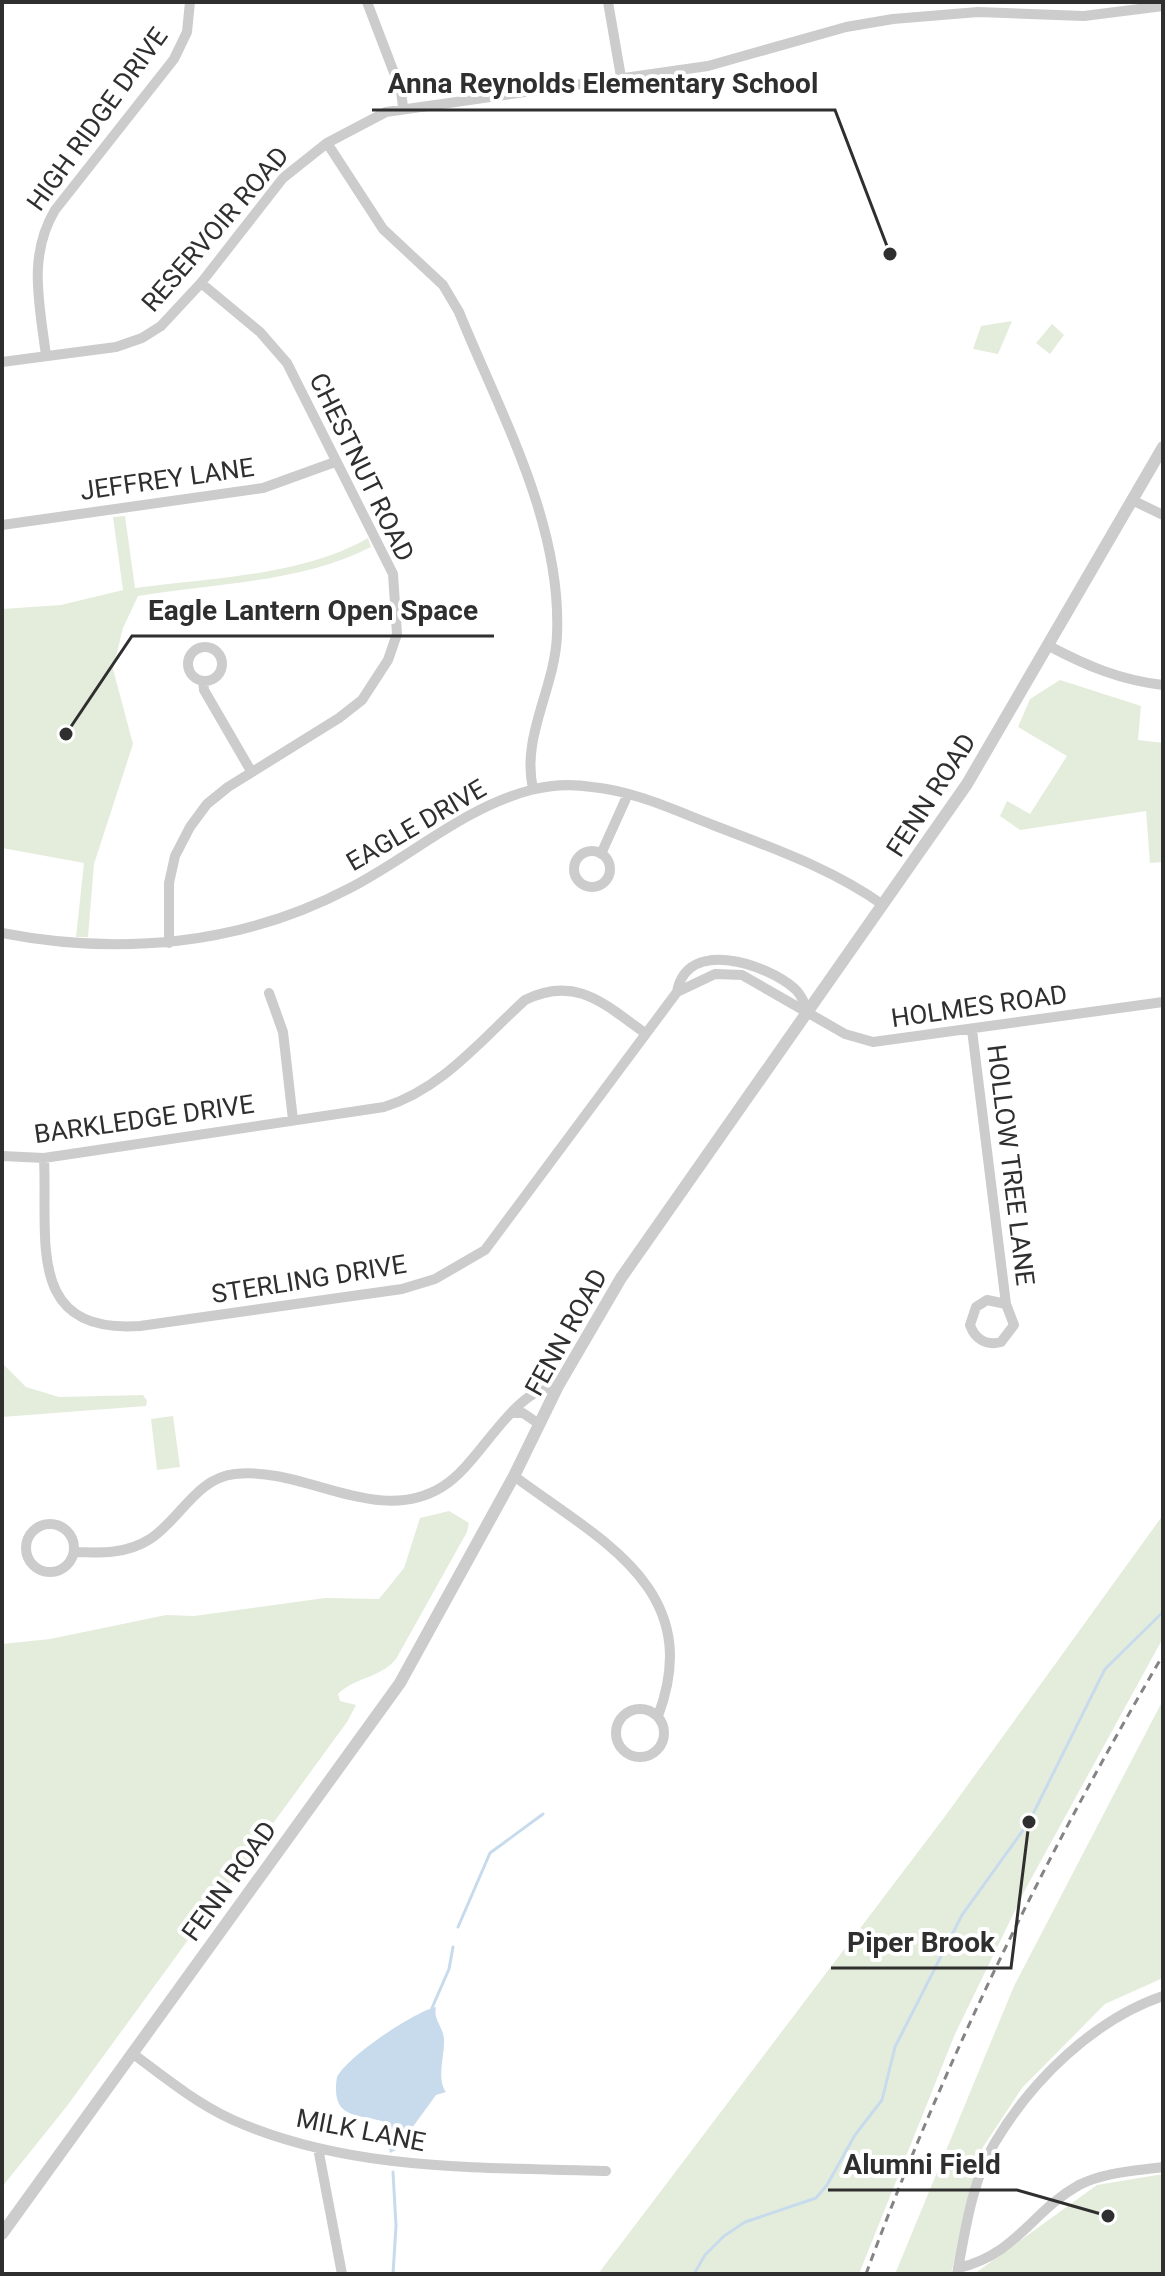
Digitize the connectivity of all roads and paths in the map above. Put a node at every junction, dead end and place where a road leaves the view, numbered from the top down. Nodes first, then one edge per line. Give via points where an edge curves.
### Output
1 (190, 2) edge
2 (367, 2) edge
3 (608, 2) edge
4 (1160, 5) edge
5 (621, 77) junction
6 (403, 107) junction
7 (327, 143) junction
8 (201, 283) junction
9 (46, 356) junction
10 (2, 362) edge
11 (1163, 447) edge
12 (335, 462) junction
13 (1132, 500) junction
14 (1163, 515) edge
15 (2, 525) edge
16 (1049, 646) junction
17 (203, 681) dead end
18 (1163, 685) edge
19 (251, 771) junction
20 (533, 789) junction
21 (628, 794) junction
22 (601, 854) dead end
23 (883, 905) junction
24 (2, 933) edge
25 (169, 943) junction
26 (269, 993) dead end
27 (1163, 1002) edge
28 (808, 1010) junction
29 (972, 1030) junction
30 (645, 1033) junction
31 (293, 1120) junction
32 (2, 1156) edge
33 (44, 1158) junction
34 (1006, 1304) junction
35 (558, 1386) junction
36 (513, 1413) junction
37 (539, 1424) junction
38 (514, 1476) junction
39 (74, 1552) junction
40 (658, 1716) junction
41 (1163, 1996) edge
42 (132, 2053) junction
43 (318, 2148) junction
44 (1163, 2167) edge
45 (606, 2171) dead end
46 (2, 2234) edge
47 (958, 2271) edge
48 (342, 2274) edge

1 - 9 street, HIGH RIDGE DRIVE via 187,32 174,59 42,231 36,280
2 - 6 street
3 - 5 street
4 - 5 street, RESERVOIR ROAD via 1084,16 978,12 893,19 708,66
5 - 6 street, RESERVOIR ROAD
6 - 7 street, RESERVOIR ROAD
7 - 8 street, RESERVOIR ROAD via 283,178
7 - 20 street via 383,229 443,285 459,312 542,524 552,561 557,637 529,757
8 - 9 street, RESERVOIR ROAD via 161,326 142,338 116,347
8 - 12 street, CHESTNUT ROAD via 260,332 287,363
9 - 10 street, RESERVOIR ROAD
11 - 13 street, FENN ROAD
12 - 15 street, JEFFREY LANE via 263,488
12 - 19 street, CHESTNUT ROAD via 393,574 397,634 388,660 362,700
13 - 14 street
13 - 16 street, FENN ROAD
16 - 18 street via 1092,669
16 - 23 street, FENN ROAD via 967,784
17 - 19 street
19 - 25 street, CHESTNUT ROAD via 207,804 175,856 169,883
20 - 21 street, EAGLE DRIVE via 591,786
20 - 25 street, EAGLE DRIVE via 476,812 318,903 249,928
21 - 22 street
21 - 23 street, EAGLE DRIVE via 797,858 844,879
23 - 28 street, FENN ROAD
24 - 25 street, EAGLE DRIVE via 74,944
26 - 31 street, BARKLEDGE DRIVE via 283,1032
27 - 29 street, HOLMES ROAD
28 - 29 street, HOLMES ROAD via 845,1034 873,1042
28 - 30 street, STERLING DRIVE via 754,979 715,974 677,992
28 - 35 street, FENN ROAD via 637,1253
29 - 34 street, HOLLOW TREE LANE
30 - 31 street, BARKLEDGE DRIVE via 597,998 568,990 542,992 525,1000 437,1083 412,1098
30 - 33 street, STERLING DRIVE via 485,1250 435,1279 402,1289 140,1326 107,1329 82,1321 57,1298 49,1274
31 - 33 street, BARKLEDGE DRIVE
32 - 33 street, BARKLEDGE DRIVE
34 - 34 street, HOLLOW TREE LANE via 1014,1317 1007,1338 994,1343 976,1337 970,1325 976,1307 987,1300
35 - 36 street via 537,1390
35 - 37 street, FENN ROAD
36 - 37 street
36 - 39 street via 445,1486 427,1496 385,1501 258,1474 233,1474 195,1494 153,1538 104,1554
37 - 38 street, FENN ROAD
38 - 40 street via 628,1560 650,1586 666,1623 670,1663
38 - 42 street, FENN ROAD via 400,1683
39 - 39 street via 66,1530 51,1524 33,1532 27,1546 30,1561 43,1571 66,1566
40 - 40 street via 636,1709 623,1716 616,1729 623,1751 639,1758 655,1753 665,1731
41 - 47 street via 1094,2034 1056,2064 1027,2098 993,2145 972,2205
42 - 43 street, MILK LANE via 231,2119
42 - 46 street, FENN ROAD
43 - 45 street, MILK LANE via 382,2162
43 - 48 street
44 - 47 street via 1078,2186 990,2259

